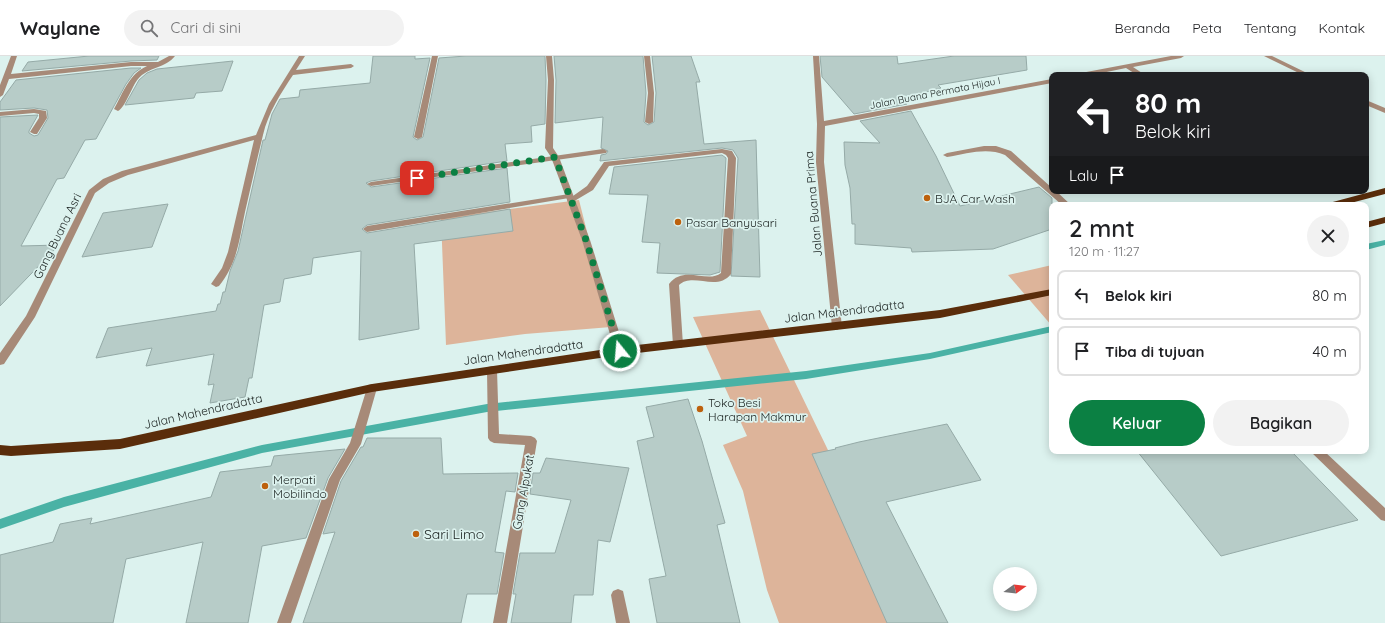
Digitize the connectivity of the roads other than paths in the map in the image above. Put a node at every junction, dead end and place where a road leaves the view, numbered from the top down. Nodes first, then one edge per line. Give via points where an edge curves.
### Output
1 (14, 56) edge
2 (172, 56) edge
3 (302, 56) edge
4 (435, 56) edge
5 (550, 56) edge
6 (648, 56) edge
7 (816, 56) edge
8 (1182, 56) edge
9 (1267, 56) edge
10 (157, 64) junction
11 (351, 66) dead end
12 (1128, 66) junction
13 (1097, 72) edge
14 (1137, 72) edge
15 (1302, 72) edge
16 (291, 73) junction
17 (6, 77) junction
18 (1049, 82) edge
19 (0, 95) edge
20 (1369, 103) edge
21 (118, 109) dead end
22 (1385, 111) edge
23 (0, 114) edge
24 (649, 122) dead end
25 (821, 124) junction
26 (34, 132) dead end
27 (260, 136) junction
28 (418, 137) dead end
29 (603, 151) dead end
30 (947, 155) dead end
31 (555, 157) junction
32 (371, 184) dead end
33 (1049, 189) edge
34 (1385, 191) edge
35 (1055, 194) edge
36 (570, 198) junction
37 (1064, 202) edge
38 (1343, 202) edge
39 (1385, 220) edge
40 (1369, 224) edge
41 (367, 229) dead end
42 (216, 284) dead end
43 (1049, 293) edge
44 (837, 326) junction
45 (678, 345) junction
46 (620, 351) junction
47 (0, 361) edge
48 (492, 370) junction
49 (372, 388) junction
50 (0, 450) edge
51 (1319, 454) edge
52 (1385, 516) edge
53 (618, 595) dead end
54 (284, 623) edge
55 (500, 623) edge
56 (623, 623) edge

1 - 17 street
2 - 10 street
3 - 16 street
4 - 28 street
5 - 31 street via 549,143
6 - 24 street via 651,93
7 - 25 street, Jalan Buana Prima
8 - 12 street
9 - 15 street
10 - 17 street via 131,64
10 - 21 street via 145,69 136,78
11 - 16 street
12 - 13 street
12 - 14 street
16 - 27 street via 278,93
17 - 19 street
18 - 25 street, Jalan Buana Permata Hijau I
20 - 22 street
23 - 26 street via 34,111 43,113 43,118
25 - 44 street, Jalan Buana Prima via 820,162
27 - 42 street via 234,252 225,274
27 - 47 street, Gang Buana Asri via 125,173 106,181 92,192 30,317
29 - 31 street
30 - 33 street via 996,148 1008,153
31 - 32 street
31 - 36 street
34 - 38 highway
35 - 37 street
36 - 41 street
36 - 45 street via 590,188 607,164 722,151 729,153 732,158 726,274 719,279 682,278 674,284
36 - 46 street via 586,240
39 - 40 highway
43 - 44 highway, Jalan Mahendradatta via 940,314
44 - 45 highway, Jalan Mahendradatta
45 - 46 highway, Jalan Mahendradatta
46 - 48 highway, Jalan Mahendradatta
48 - 49 highway, Jalan Mahendradatta
48 - 55 street, Gang Alpukat via 494,438 531,441
49 - 50 highway, Jalan Mahendradatta via 120,444
49 - 54 street via 355,444 335,479
51 - 52 street
53 - 56 street

